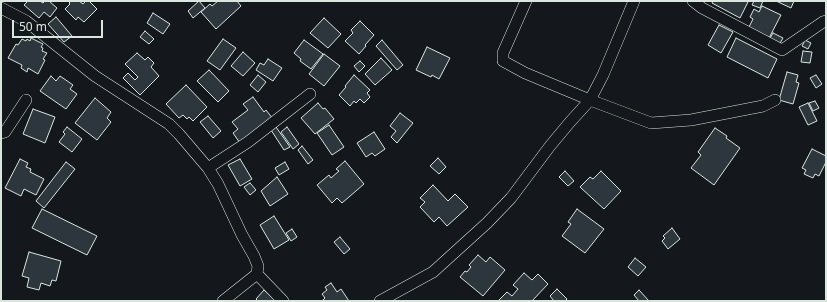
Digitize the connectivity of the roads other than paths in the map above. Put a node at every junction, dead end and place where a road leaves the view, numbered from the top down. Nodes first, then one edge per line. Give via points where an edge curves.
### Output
1 (526, 1) edge
2 (634, 1) edge
3 (693, 1) edge
4 (1, 8) edge
5 (826, 21) edge
6 (310, 94) dead end
7 (26, 100) dead end
8 (590, 100) junction
9 (775, 100) dead end
10 (1, 133) edge
11 (208, 168) junction
12 (257, 274) junction
13 (223, 301) edge
14 (283, 301) edge
15 (380, 301) edge

1 - 8 street via 503,53 503,61
2 - 8 street
3 - 5 street via 782,50
4 - 11 street via 26,21 95,76 169,124
6 - 11 street via 248,142
7 - 10 street via 10,125
8 - 9 street via 650,123 691,120 763,106
8 - 15 street via 550,146 511,198 487,223 433,272
11 - 12 street via 254,256 258,266
12 - 13 street
12 - 14 street

